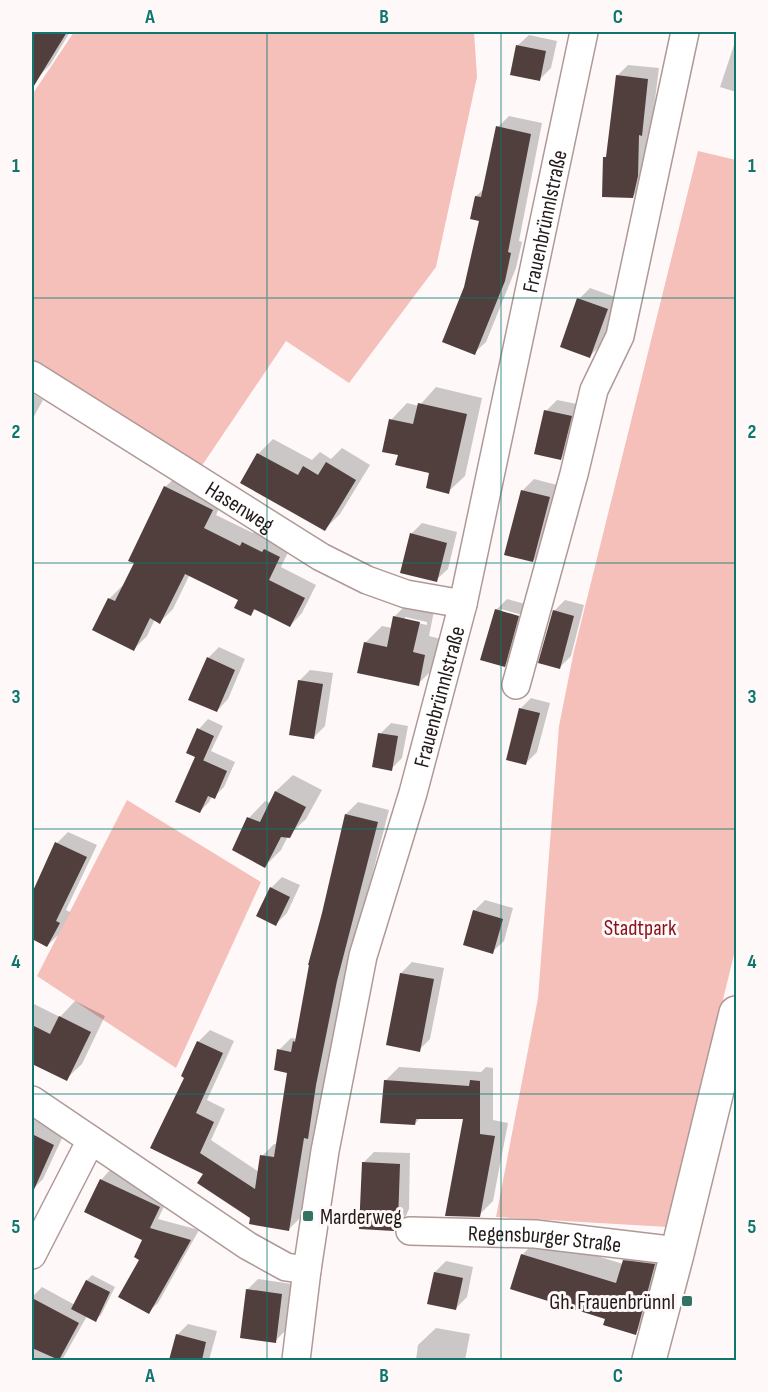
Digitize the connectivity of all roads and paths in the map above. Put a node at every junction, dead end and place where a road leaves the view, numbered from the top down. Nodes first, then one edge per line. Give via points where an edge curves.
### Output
1 (584, 32) edge
2 (685, 32) edge
3 (32, 375) edge
4 (463, 604) junction
5 (516, 685) dead end
6 (736, 1013) edge
7 (32, 1100) edge
8 (91, 1140) junction
9 (410, 1231) dead end
10 (677, 1254) junction
11 (32, 1255) edge
12 (307, 1270) junction
13 (296, 1360) edge
14 (649, 1360) edge

1 - 4 street, Frauenbrünnlstraße
2 - 5 street via 620,336 594,390
3 - 4 street, Hasenweg via 321,557 406,594
4 - 12 street, Frauenbrünnlstraße via 413,793 363,956
6 - 10 street
7 - 8 street
8 - 11 street
8 - 12 street via 248,1246 286,1267
9 - 10 street, Regensburger Straße via 535,1234
10 - 14 street
12 - 13 street, Frauenbrünnlstraße

